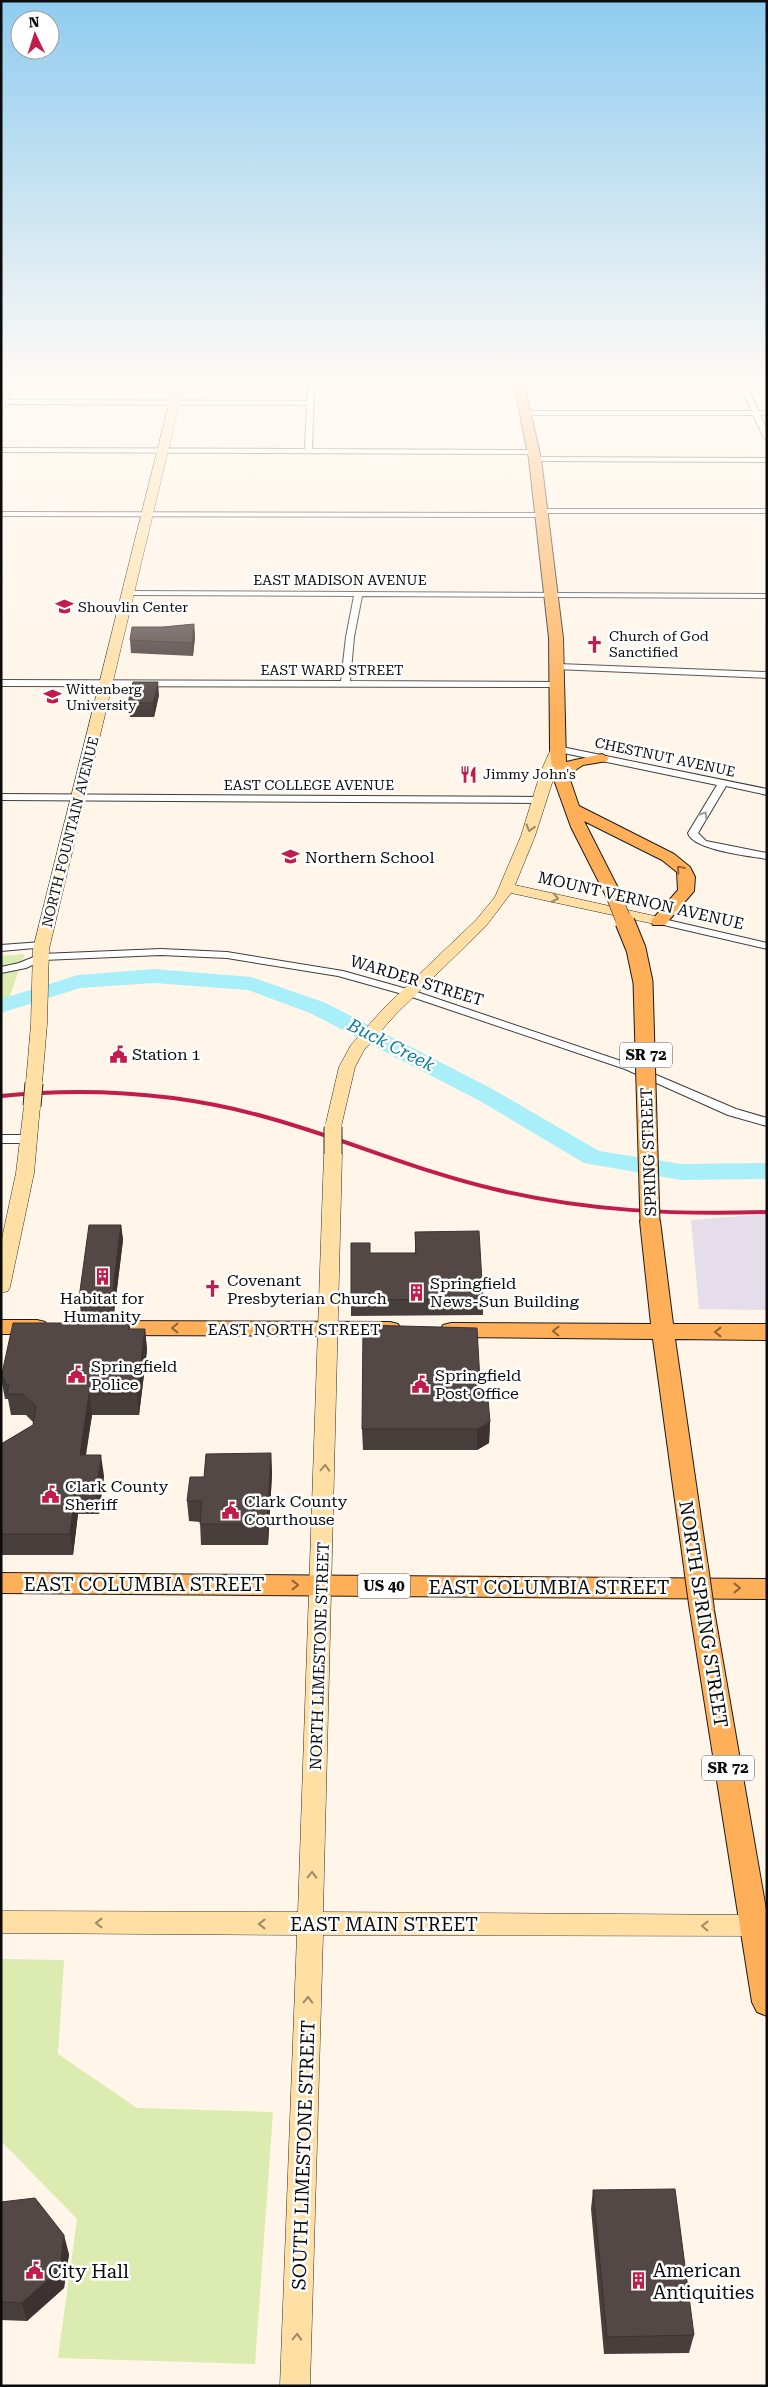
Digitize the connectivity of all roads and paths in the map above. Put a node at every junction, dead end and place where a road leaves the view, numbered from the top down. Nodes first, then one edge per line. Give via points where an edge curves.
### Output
1 (151, 495) edge
2 (540, 495) edge
3 (767, 511) edge
4 (542, 513) junction
5 (1, 514) edge
6 (147, 514) junction
7 (128, 593) junction
8 (359, 594) junction
9 (551, 595) junction
10 (767, 596) edge
11 (558, 667) junction
12 (767, 675) edge
13 (1, 683) edge
14 (107, 683) junction
15 (345, 684) junction
16 (558, 684) junction
17 (557, 749) junction
18 (602, 758) junction
19 (561, 777) junction
20 (723, 783) junction
21 (767, 792) edge
22 (1, 797) edge
23 (79, 797) junction
24 (539, 800) junction
25 (570, 807) junction
26 (767, 856) edge
27 (507, 888) junction
28 (659, 921) junction
29 (767, 946) edge
30 (1, 948) edge
31 (41, 951) junction
32 (1, 970) edge
33 (410, 992) junction
34 (767, 1122) edge
35 (1, 1139) edge
36 (28, 1139) junction
37 (1, 1287) edge
38 (1, 1327) edge
39 (57, 1327) edge
40 (85, 1328) edge
41 (328, 1329) junction
42 (663, 1331) junction
43 (767, 1332) edge
44 (1, 1583) edge
45 (321, 1586) junction
46 (767, 1589) edge
47 (1, 1922) edge
48 (311, 1924) junction
49 (760, 1926) edge
50 (767, 2002) edge
51 (295, 2386) edge

1 - 6 street, NORTH FOUNTAIN AVENUE
2 - 4 main road, NORTH LIMESTONE STREET / SR 72
3 - 4 street
4 - 6 street
4 - 9 main road, NORTH LIMESTONE STREET / SR 72
5 - 6 street
6 - 7 street, NORTH FOUNTAIN AVENUE
7 - 8 street, EAST MADISON AVENUE
7 - 14 street, NORTH FOUNTAIN AVENUE
8 - 9 street, EAST MADISON AVENUE
8 - 15 street
9 - 10 street, EAST MADISON AVENUE
9 - 11 main road, NORTH LIMESTONE STREET / SR 72
11 - 12 street
11 - 16 main road, NORTH LIMESTONE STREET / SR 72
13 - 14 street, EAST WARD STREET
14 - 15 street, EAST WARD STREET
14 - 23 street, NORTH FOUNTAIN AVENUE
15 - 16 street, EAST WARD STREET
16 - 17 main road, NORTH LIMESTONE STREET / SR 72
17 - 18 street, CHESTNUT AVENUE
17 - 19 main road, SPRING STREET / SR 72
17 - 24 street, NORTH LIMESTONE STREET
18 - 19 main road via 565,768
18 - 20 street, CHESTNUT AVENUE
19 - 25 main road, SPRING STREET / SR 72
20 - 21 street, CHESTNUT AVENUE
26 -> 20 street via 703,842 694,837 693,833
22 - 23 street, EAST COLLEGE AVENUE
23 - 24 street, EAST COLLEGE AVENUE
23 - 31 street, NORTH FOUNTAIN AVENUE
24 -> 27 street, NORTH LIMESTONE STREET
28 -> 25 main road via 686,892 684,870 668,857
25 - 42 main road, SPRING STREET / SR 72, bridge via 636,949 643,982 650,1221
27 -> 28 street, MOUNT VERNON AVENUE
27 - 33 street, NORTH LIMESTONE STREET via 481,923
28 - 29 street, MOUNT VERNON AVENUE
30 - 31 street, WARDER STREET
31 - 32 street via 22,966
31 - 33 street, WARDER STREET via 227,955 339,973
31 - 36 street, NORTH FOUNTAIN AVENUE, bridge via 39,1024
33 - 34 street, WARDER STREET via 629,1067 732,1112
33 - 41 street, NORTH LIMESTONE STREET, bridge via 357,1048 348,1066 333,1126
35 - 36 street
36 - 37 street, NORTH FOUNTAIN AVENUE via 25,1174
38 - 39 main road
41 -> 40 main road, EAST NORTH STREET
42 -> 41 main road, EAST NORTH STREET
45 -> 41 street, NORTH LIMESTONE STREET
43 -> 42 main road, EAST NORTH STREET
42 - 49 main road, NORTH SPRING STREET / SR 72, bridge via 702,1610
44 -> 45 main road, EAST COLUMBIA STREET / US 40
45 -> 46 main road, EAST COLUMBIA STREET / US 40
48 -> 45 street, NORTH LIMESTONE STREET
48 -> 47 street, EAST MAIN STREET
49 -> 48 street, EAST MAIN STREET
51 -> 48 street, SOUTH LIMESTONE STREET
49 - 50 main road, SR 72

